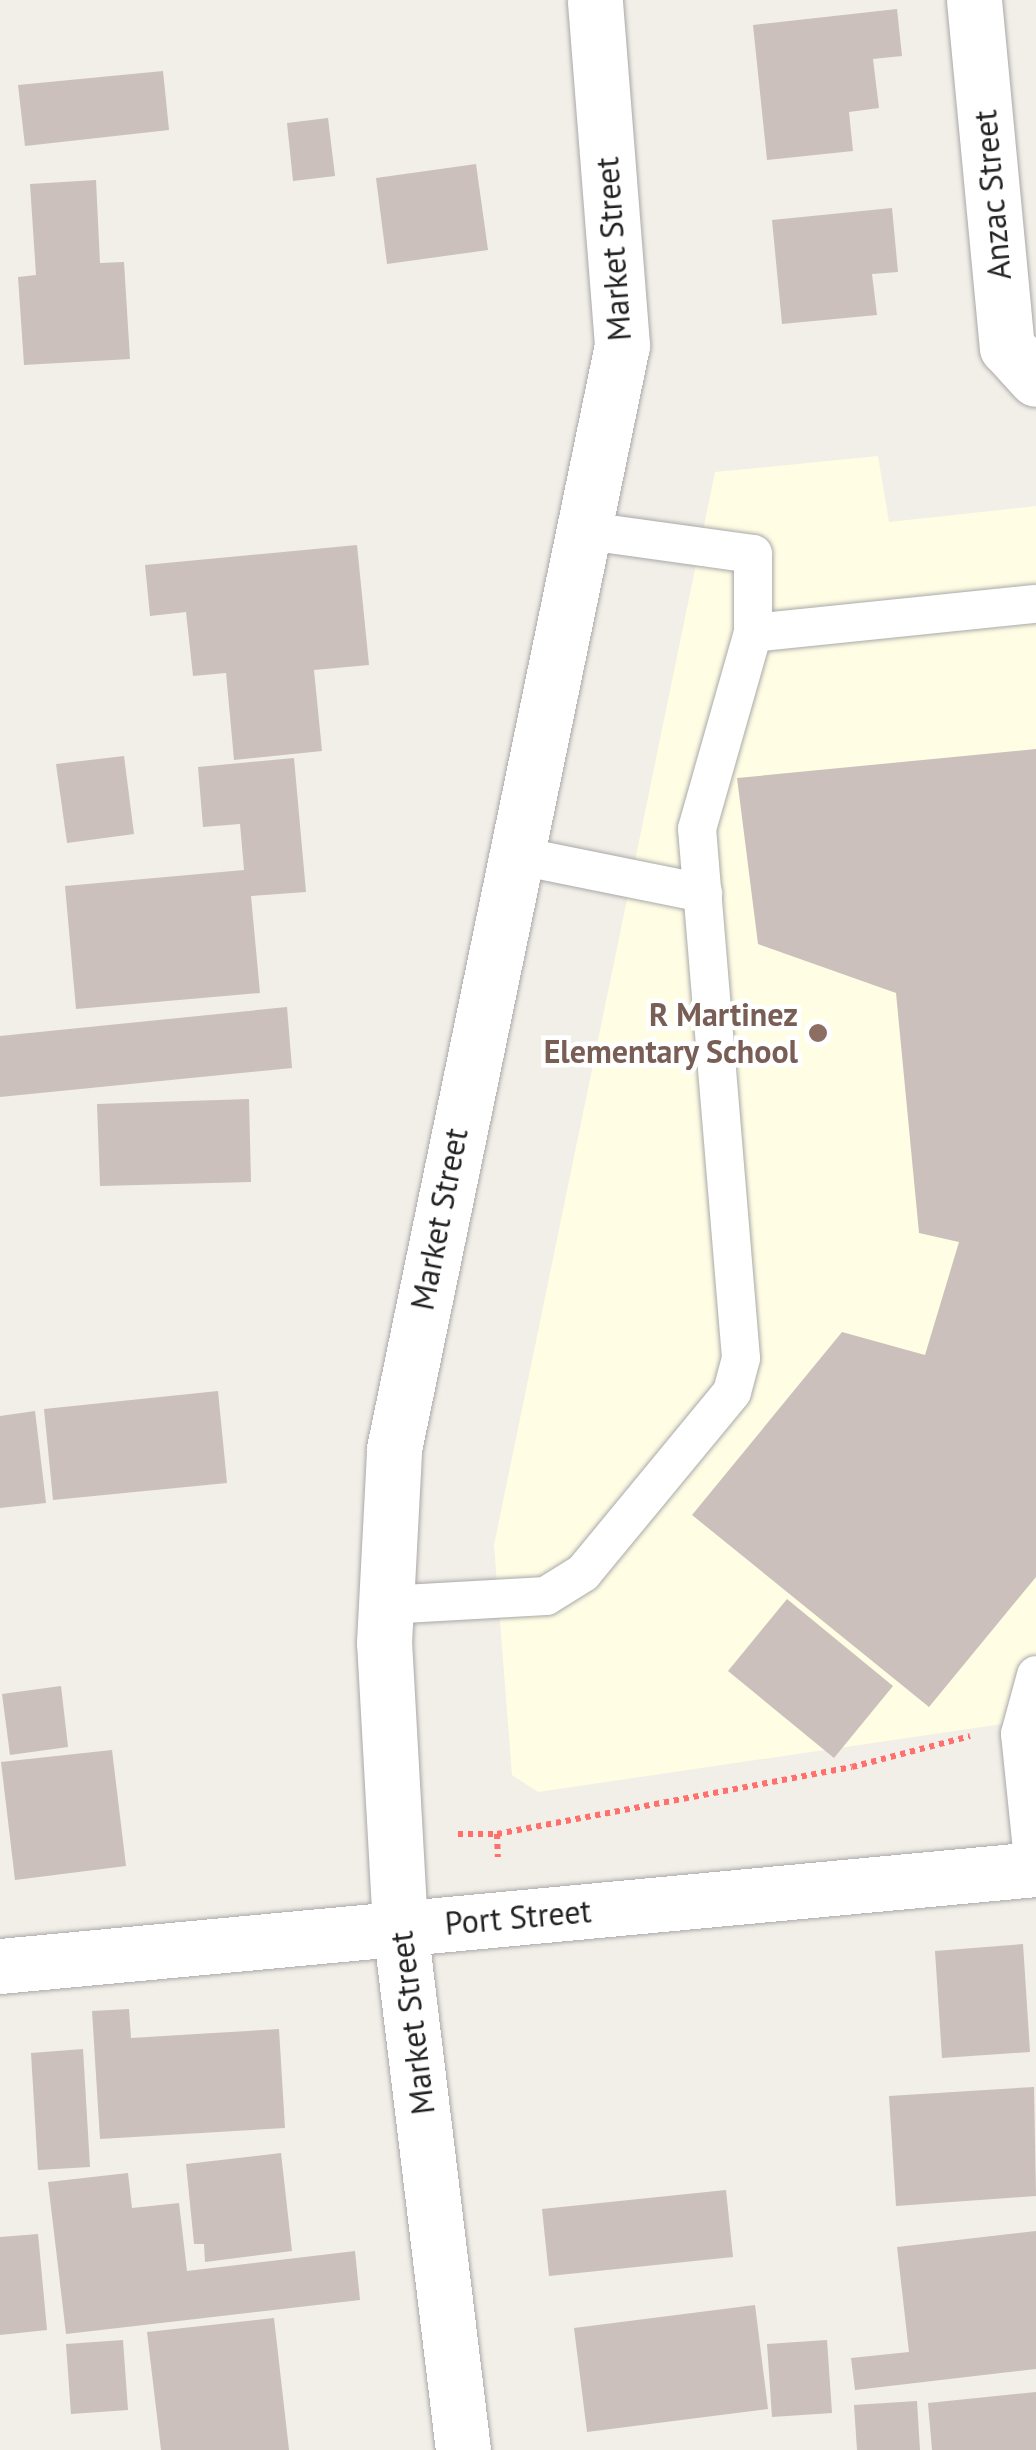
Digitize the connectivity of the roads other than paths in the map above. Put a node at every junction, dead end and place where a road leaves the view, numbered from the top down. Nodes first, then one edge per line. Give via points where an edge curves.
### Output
1 (595, 0) edge
2 (974, 0) edge
3 (1036, 379) edge
4 (586, 531) junction
5 (1036, 604) edge
6 (753, 633) junction
7 (514, 855) junction
8 (702, 893) junction
9 (386, 1605) junction
10 (1036, 1674) edge
11 (1035, 1869) edge
12 (400, 1928) junction
13 (0, 1966) edge
14 (462, 2450) edge

1 - 4 street, Market Street via 622,345
2 - 3 street, Anzac Street via 1006,347
4 - 6 lane via 753,554
4 - 7 street, Market Street
5 - 6 lane
6 - 8 lane via 697,829
7 - 8 lane
7 - 9 street, Market Street via 394,1448
8 - 9 lane via 738,1303 741,1358 732,1392 584,1573 546,1596
9 - 12 street, Market Street
10 - 11 lane via 1020,1734
11 - 12 street, Port Street
12 - 13 street, Port Street
12 - 14 street, Market Street

